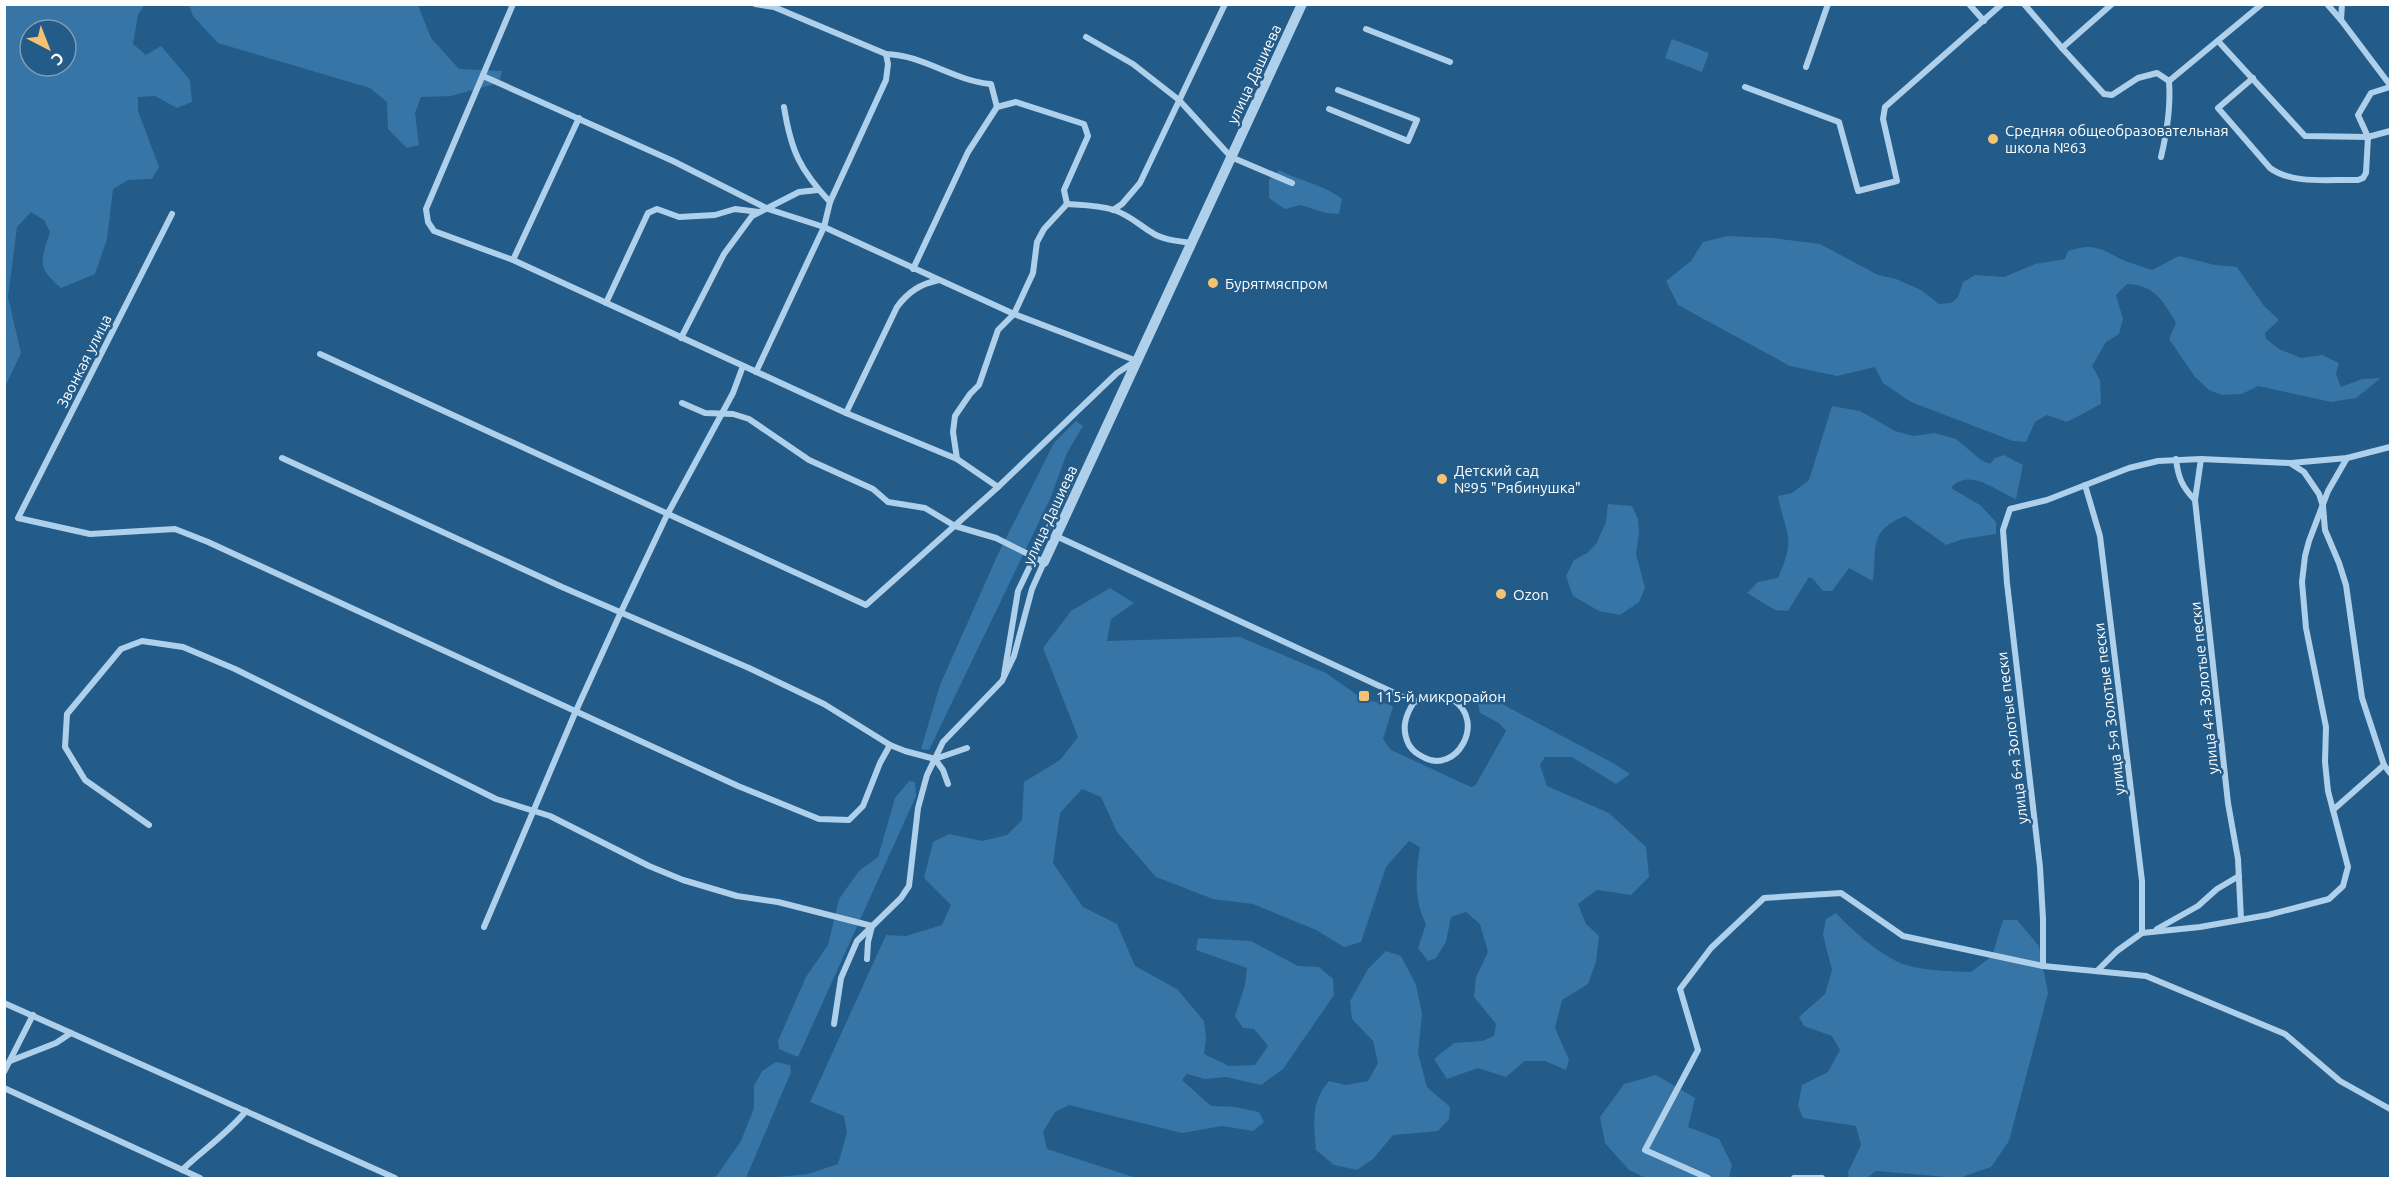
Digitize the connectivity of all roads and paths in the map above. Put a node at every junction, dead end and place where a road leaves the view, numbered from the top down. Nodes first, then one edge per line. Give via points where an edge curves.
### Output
1 (513, 4) edge
2 (755, 4) edge
3 (1224, 4) edge
4 (1302, 4) edge
5 (1828, 4) edge
6 (1969, 4) edge
7 (2002, 4) edge
8 (2024, 4) edge
9 (2112, 4) edge
10 (2262, 4) edge
11 (2326, 4) edge
12 (2342, 4) edge
13 (2341, 20) junction
14 (1984, 21) junction
15 (1366, 29) dead end
16 (1086, 37) dead end
17 (2218, 41) junction
18 (2061, 48) junction
19 (886, 54) junction
20 (1450, 62) dead end
21 (1806, 67) dead end
22 (483, 76) junction
23 (2253, 78) junction
24 (2169, 81) junction
25 (2391, 86) edge
26 (1745, 87) dead end
27 (1338, 90) dead end
28 (1179, 100) junction
29 (784, 107) dead end
30 (997, 107) junction
31 (1329, 109) dead end
32 (579, 118) junction
33 (2391, 131) edge
34 (2368, 137) junction
35 (2161, 157) dead end
36 (1232, 158) junction
37 (1292, 183) dead end
38 (818, 190) junction
39 (830, 202) junction
40 (1067, 204) junction
41 (768, 209) junction
42 (1113, 210) junction
43 (759, 212) junction
44 (172, 214) dead end
45 (824, 227) junction
46 (1192, 243) junction
47 (513, 260) junction
48 (913, 268) junction
49 (939, 280) junction
50 (606, 303) junction
51 (1014, 314) junction
52 (681, 338) junction
53 (320, 354) dead end
54 (1137, 361) junction
55 (743, 366) junction
56 (756, 372) junction
57 (682, 403) dead end
58 (720, 413) junction
59 (846, 413) junction
60 (2391, 447) edge
61 (282, 458) dead end
62 (2347, 458) junction
63 (957, 459) junction
64 (2176, 459) junction
65 (2201, 459) junction
66 (2290, 463) junction
67 (1070, 483) dead end
68 (2085, 485) junction
69 (998, 487) junction
70 (2195, 500) junction
71 (2323, 506) junction
72 (668, 515) junction
73 (955, 526) junction
74 (1056, 536) junction
75 (1039, 560) junction
76 (621, 612) junction
77 (1002, 681) junction
78 (1414, 702) junction
79 (575, 712) junction
80 (890, 745) junction
81 (967, 748) dead end
82 (935, 759) junction
83 (2384, 765) junction
84 (2391, 773) edge
85 (948, 784) dead end
86 (535, 810) junction
87 (2333, 810) junction
88 (149, 825) dead end
89 (2239, 876) junction
90 (2241, 919) junction
91 (873, 926) junction
92 (484, 927) dead end
93 (2154, 931) junction
94 (2142, 933) junction
95 (867, 959) dead end
96 (2043, 966) junction
97 (2097, 971) junction
98 (4, 1003) edge
99 (33, 1016) junction
100 (834, 1024) dead end
101 (71, 1033) junction
102 (10, 1060) junction
103 (4, 1072) edge
104 (4, 1088) edge
105 (2391, 1109) edge
106 (246, 1111) junction
107 (182, 1170) junction
108 (200, 1179) edge
109 (395, 1179) edge
110 (1708, 1179) edge
111 (1794, 1179) edge
112 (1821, 1179) edge

1 - 22 street
2 - 19 street via 774,7
3 - 28 street
4 - 36 street, улица Дашиева
5 - 21 street
6 - 14 street
7 - 14 street
8 - 18 street
9 - 18 street
10 - 17 street
11 - 13 street
12 - 13 street
13 - 25 street
14 - 26 street via 1885,107 1883,119 1897,181 1858,190 1839,122
15 - 20 street
16 - 28 street via 1133,64
17 - 23 street
17 - 24 street
18 - 24 street via 2108,96 2148,75 2157,73
19 - 30 street via 901,54 962,79 991,84
19 - 39 street via 886,80
22 - 32 street
22 - 47 street via 426,209 428,222 434,231 449,238
23 - 34 street via 2305,136
23 - 34 street via 2218,108 2280,176 2363,178
24 - 35 street
25 - 34 street via 2371,93 2358,115
27 - 31 street via 1417,120 1408,141
28 - 36 street
28 - 42 street via 1140,183
29 - 38 street via 798,161
30 - 40 street via 1016,102 1084,124 1088,136 1064,190
30 - 48 street via 968,152
32 - 41 street
32 - 47 street
33 - 34 street
36 - 37 street
36 - 46 street, улица Дашиева
38 - 39 street
38 - 41 street via 799,192
39 - 45 street
40 - 42 street
40 - 51 street via 1037,242 1033,273
41 - 43 street
41 - 45 street
42 - 46 street via 1135,219 1152,233
43 - 50 street via 735,209 679,217 657,209 648,213
43 - 52 street via 724,254
44 - 79 street, Звонкая улица via 18,518 90,534 175,529
45 - 48 street
45 - 56 street
46 - 54 street, улица Дашиева
47 - 50 street
48 - 49 street
49 - 51 street
49 - 59 street via 924,283 897,307
50 - 52 street
51 - 54 street
51 - 63 street via 999,330 979,385 955,416
52 - 55 street
53 - 72 street
54 - 69 street via 1117,373
54 - 74 street, улица Дашиева
55 - 56 street
55 - 58 street
56 - 59 street
57 - 58 street via 705,414
58 - 72 street
58 - 73 street via 749,419 809,460 873,489 888,502 925,508
59 - 63 street
60 - 62 street
61 - 76 street
62 - 66 street
62 - 71 street
63 - 69 street
64 - 65 street
64 - 68 street via 2143,464
64 - 70 street, улица 4-я Золотые пески via 2184,489
65 - 66 street
65 - 70 street
66 - 71 street via 2313,482
67 - 75 street
68 - 94 street, улица 5-я Золотые пески via 2100,536 2142,881
68 - 96 street, улица 6-я Золотые пески via 2010,509 2003,530 2041,876
69 - 73 street
70 - 89 street, улица 4-я Золотые пески
71 - 83 street via 2325,530 2346,585 2362,698
71 - 87 street via 2304,556 2302,582 2306,628 2325,727 2326,773
72 - 73 street via 866,605
72 - 76 street
73 - 75 street via 996,538
74 - 75 street, улица Дашиева
74 - 78 street
75 - 77 street, улица Дашиева via 1014,657
75 - 77 street via 1017,591
76 - 79 street
76 - 80 street via 824,704
77 - 82 street, улица Дашиева via 943,742
78 - 78 street via 1406,717 1404,735 1413,751 1429,760 1447,759 1461,748 1469,731 1465,713 1452,700 1434,696
79 - 80 street via 819,819 849,820 864,806
79 - 86 street
80 - 82 street
81 - 82 street
82 - 85 street
82 - 91 street, улица Дашиева via 918,808 909,886
83 - 84 street
83 - 87 street
86 - 88 street via 487,795 235,669 183,647 142,641 121,649 67,714 65,747 85,780
86 - 91 street via 683,880
86 - 92 street
87 - 90 street via 2348,867 2343,886 2329,899
89 - 90 street, улица 4-я Золотые пески
89 - 93 street
90 - 93 street
91 - 95 street
91 - 100 street, улица Дашиева via 857,941 841,978
93 - 94 street
94 - 97 street
96 - 97 street
96 - 110 street via 1902,936 1841,893 1764,898 1711,948 1680,989 1698,1050 1645,1150
97 - 105 street via 2146,976 2285,1034 2340,1081
98 - 99 street
99 - 101 street
99 - 102 street
101 - 102 street via 56,1043
101 - 106 street
102 - 103 street
104 - 107 street
106 - 107 street via 231,1129
106 - 109 street
107 - 108 street
111 - 112 street

